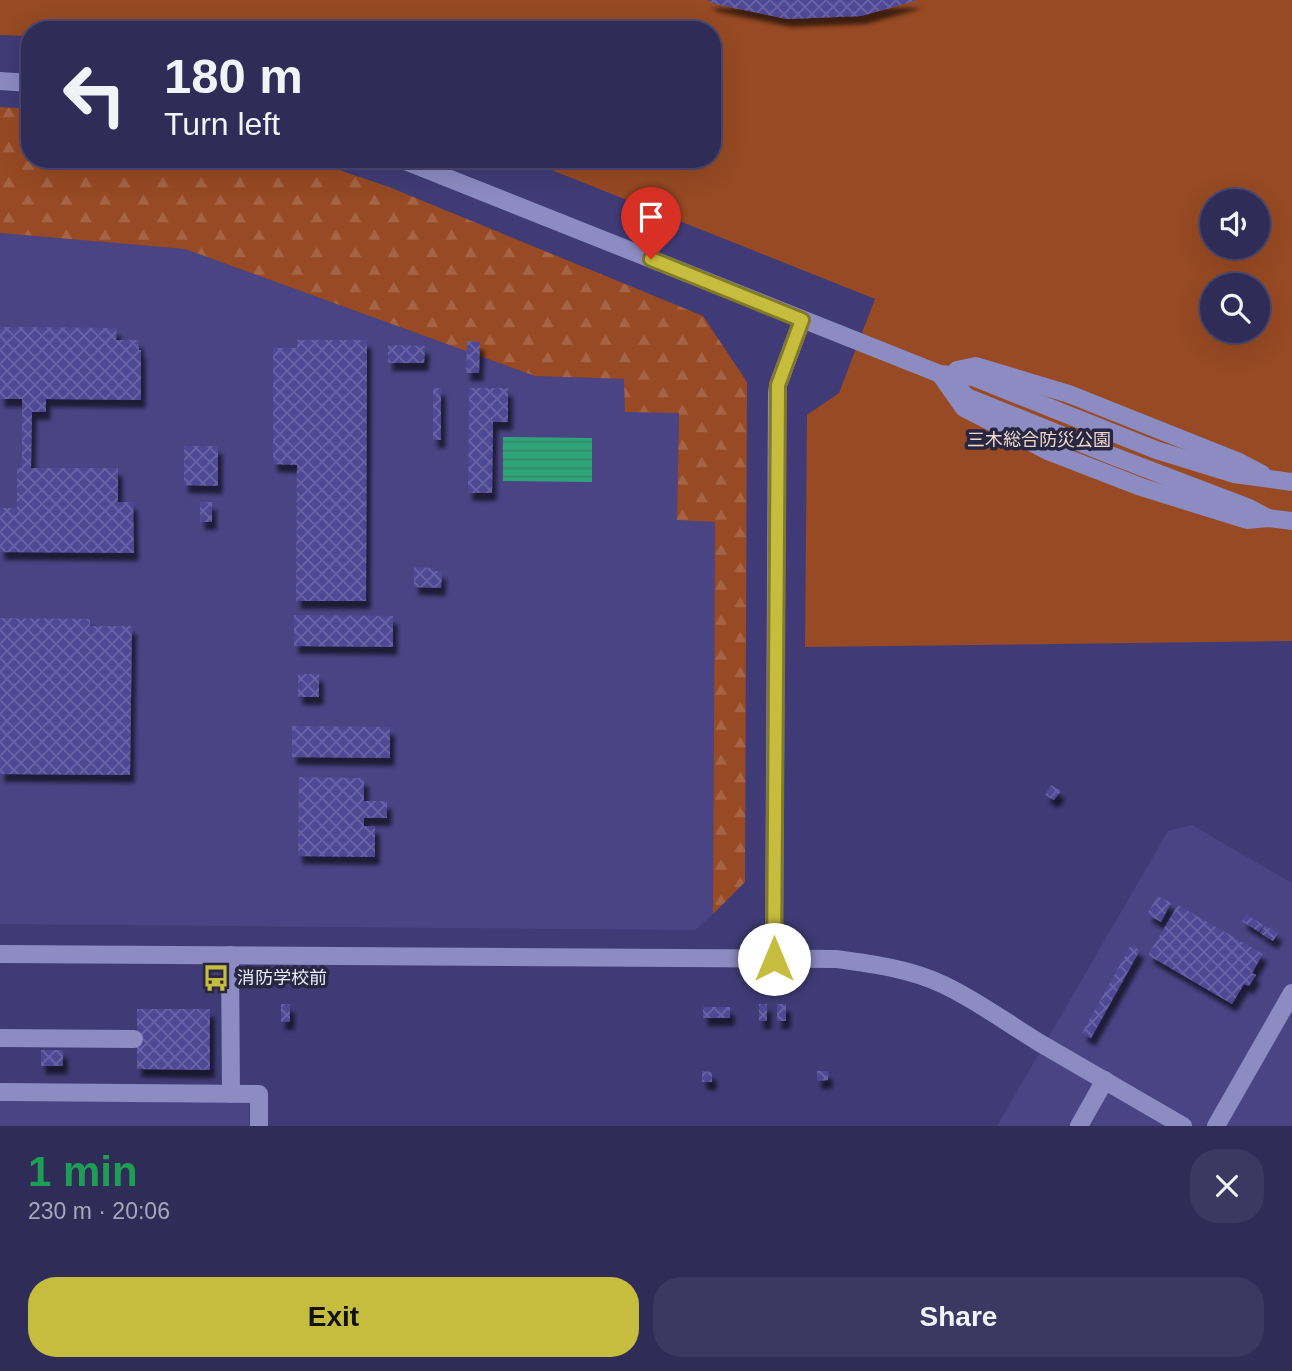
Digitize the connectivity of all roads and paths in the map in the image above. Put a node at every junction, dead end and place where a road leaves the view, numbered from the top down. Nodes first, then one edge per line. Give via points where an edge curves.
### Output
1 (0, 81) edge
2 (21, 82) edge
3 (422, 168) edge
4 (802, 320) junction
5 (940, 374) junction
6 (1292, 482) edge
7 (1292, 521) edge
8 (0, 954) edge
9 (230, 956) junction
10 (774, 959) junction
11 (1292, 993) edge
12 (0, 1038) edge
13 (134, 1039) dead end
14 (1105, 1080) junction
15 (0, 1093) edge
16 (231, 1094) junction
17 (259, 1126) edge
18 (1079, 1126) edge
19 (1183, 1126) edge
20 (1216, 1126) edge

1 - 2 street
3 - 4 street
4 - 5 street
4 - 10 street via 778,385
5 - 6 street via 976,366 1069,394 1237,460 1274,481
5 - 7 street via 964,408 1048,451 1141,487 1247,520
8 - 9 street
9 - 10 street
9 - 16 street
10 - 14 street via 836,959 910,972 974,1000
11 - 20 street
12 - 13 street
14 - 18 street
14 - 19 street
15 - 16 street
16 - 17 street via 259,1094

